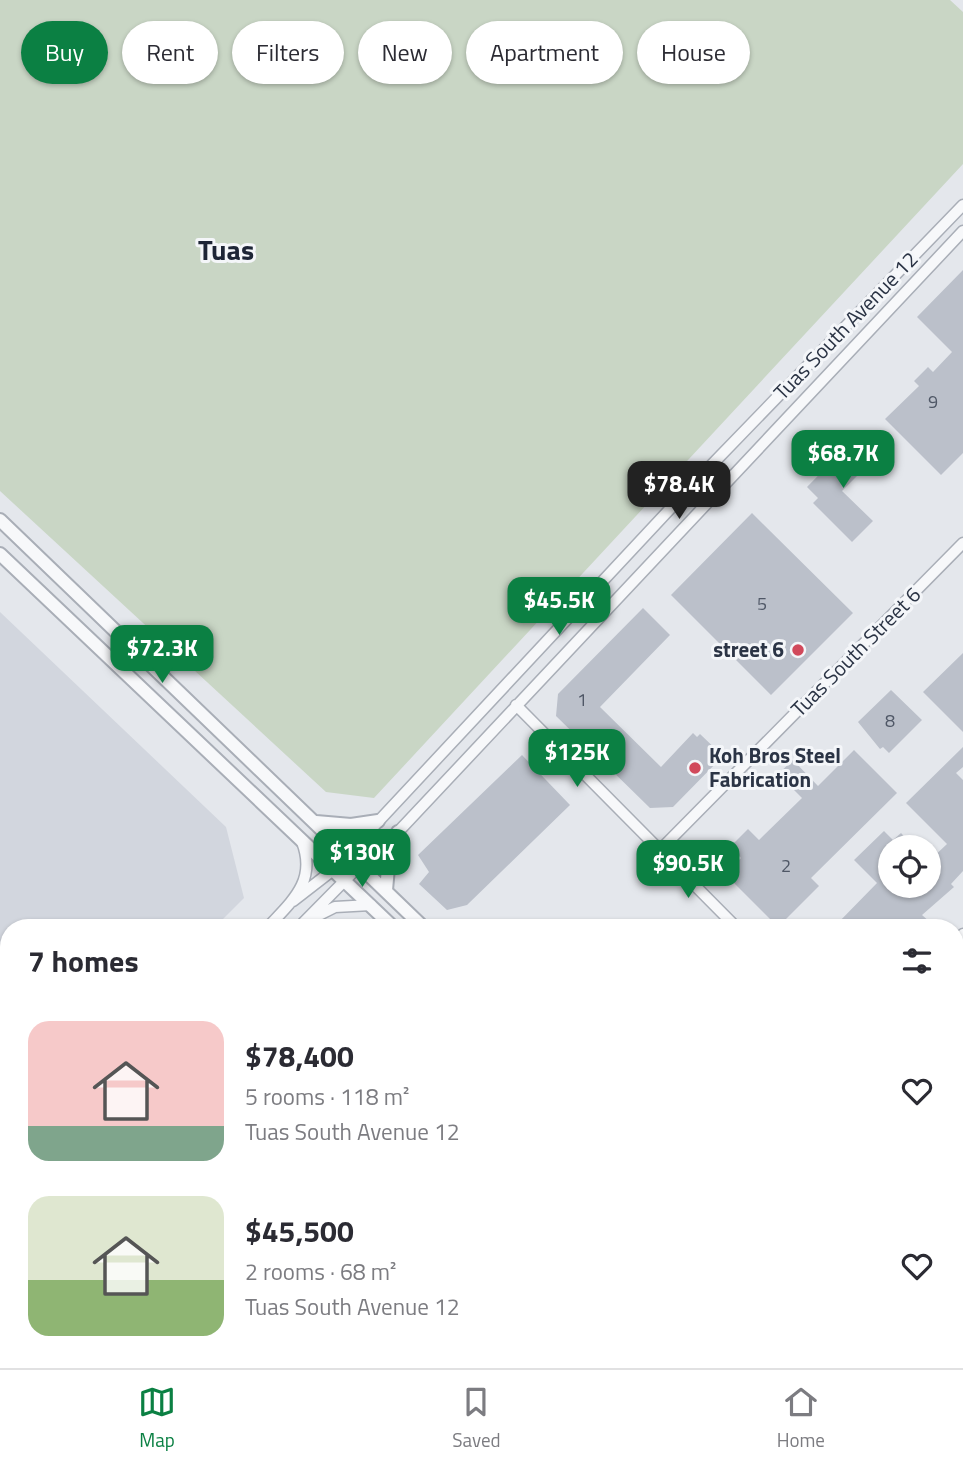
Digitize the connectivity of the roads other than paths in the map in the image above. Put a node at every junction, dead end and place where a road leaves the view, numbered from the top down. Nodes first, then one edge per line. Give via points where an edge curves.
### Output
1 (963, 205) edge
2 (963, 231) edge
3 (0, 520) edge
4 (963, 542) edge
5 (0, 554) edge
6 (516, 705) junction
7 (378, 821) junction
8 (316, 822) junction
9 (398, 832) junction
10 (302, 840) junction
11 (660, 850) junction
12 (349, 852) junction
13 (361, 864) junction
14 (333, 870) junction
15 (346, 881) junction
16 (386, 890) junction
17 (291, 903) junction
18 (371, 905) junction
19 (307, 916) junction
20 (276, 919) edge
21 (305, 919) edge
22 (312, 919) edge
23 (385, 919) edge
24 (415, 919) edge
25 (728, 919) edge

1 - 7 street, Tuas South Avenue 12 via 706,470
2 - 6 street, Tuas South Avenue 12
3 - 8 street
4 - 11 street, Tuas South Street 6
5 - 10 street
6 - 9 street, Tuas South Avenue 12
6 - 11 street
7 - 8 street via 351,825
7 - 12 street, Tuas South Avenue 12
8 - 12 street
9 - 13 street, Tuas South Avenue 12
9 - 16 street via 389,857
10 - 14 street
10 - 17 street via 309,869
11 - 25 street
12 - 13 street
12 - 14 street, Tuas South Avenue 12
13 - 15 street, Tuas South Avenue 12
13 - 16 street
14 - 15 street
14 - 17 street, Tuas South Avenue 12
15 - 18 street
15 - 19 street, Tuas South Avenue 12
16 - 24 street
17 - 19 street via 302,906
17 - 20 street, Tuas South Avenue 12
18 - 22 street via 326,909
18 - 23 street
19 - 21 street, Tuas South Avenue 12

